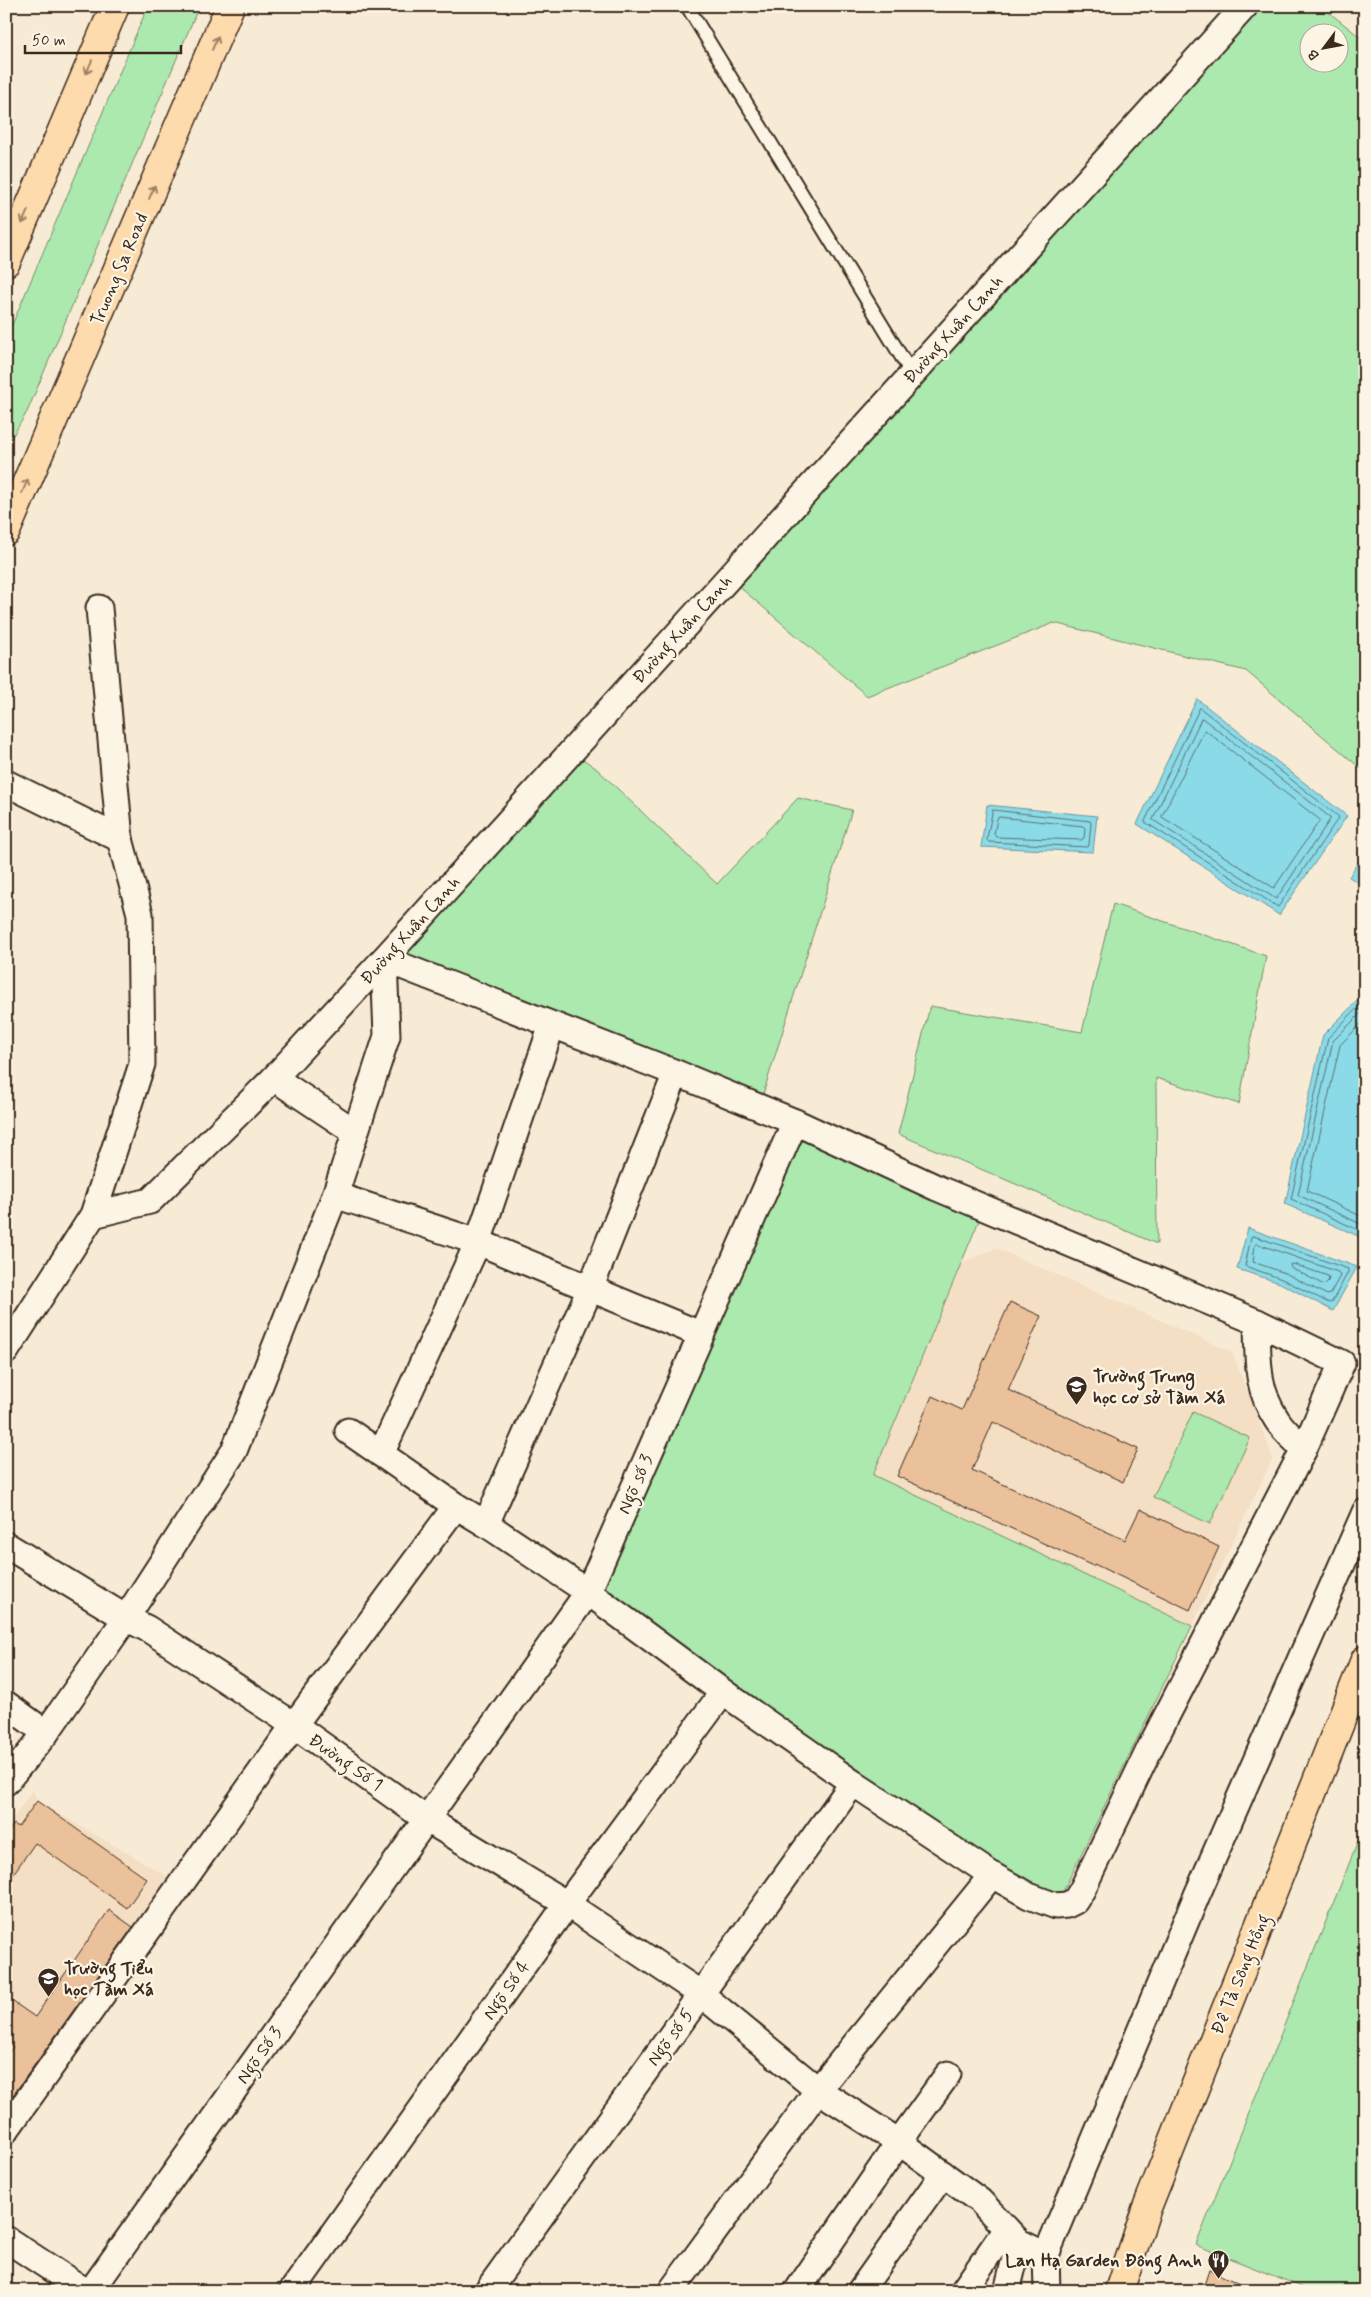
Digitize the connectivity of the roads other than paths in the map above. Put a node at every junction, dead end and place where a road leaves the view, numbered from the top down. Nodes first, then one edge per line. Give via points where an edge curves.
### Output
1 (115, 6) edge
2 (230, 6) edge
3 (687, 6) edge
4 (1244, 6) edge
5 (6, 262) edge
6 (912, 374) junction
7 (6, 531) edge
8 (99, 608) dead end
9 (6, 783) edge
10 (120, 839) junction
11 (384, 959) junction
12 (552, 1025) junction
13 (676, 1073) junction
14 (274, 1078) junction
15 (795, 1122) junction
16 (355, 1132) junction
17 (335, 1195) junction
18 (93, 1215) junction
19 (478, 1242) junction
20 (590, 1289) junction
21 (1257, 1322) junction
22 (700, 1334) junction
23 (6, 1351) edge
24 (348, 1431) dead end
25 (1304, 1449) junction
26 (381, 1454) junction
27 (456, 1506) junction
28 (1365, 1512) edge
29 (486, 1524) junction
30 (6, 1545) edge
31 (588, 1592) junction
32 (126, 1618) junction
33 (1365, 1660) edge
34 (723, 1692) junction
35 (6, 1704) edge
36 (294, 1725) junction
37 (46, 1733) junction
38 (6, 1782) edge
39 (853, 1783) junction
40 (426, 1819) junction
41 (992, 1874) junction
42 (567, 1904) junction
43 (701, 1994) junction
44 (948, 2074) dead end
45 (818, 2090) junction
46 (6, 2130) edge
47 (899, 2142) junction
48 (943, 2174) junction
49 (1013, 2236) junction
50 (6, 2239) edge
51 (1046, 2255) junction
52 (85, 2291) edge
53 (91, 2291) edge
54 (292, 2291) edge
55 (487, 2291) edge
56 (672, 2291) edge
57 (798, 2291) edge
58 (860, 2291) edge
59 (963, 2291) edge
60 (1007, 2291) edge
61 (1046, 2291) edge
62 (1119, 2291) edge

1 -> 5 main road
7 -> 2 main road, Truong Sa Road
3 - 6 lane
4 - 6 street, Đường Xuân Canh
6 - 11 street, Đường Xuân Canh
8 - 10 street
9 - 10 street
10 - 18 street via 140,914 142,1064
11 - 12 street
11 - 14 street, Đường Xuân Canh
11 - 16 street via 387,1036
12 - 13 street
12 - 19 street
13 - 15 street
13 - 20 street
14 - 16 street
14 - 18 street, Đường Xuân Canh via 150,1200
15 - 21 street via 937,1188
15 - 22 street, Ngõ số 3
16 - 17 street
17 - 19 street
17 - 32 street via 234,1451
18 - 23 street
19 - 20 street
19 - 26 street
20 - 22 street
20 - 29 street
21 - 25 street via 1258,1379 1278,1422
21 - 25 street via 1342,1363
22 - 31 street, Ngõ số 3
24 - 26 street
25 - 41 street via 1075,1901 1056,1906 1029,1896
26 - 27 street
27 - 29 street
27 - 36 street
28 - 51 street via 1197,1895
29 - 31 street
30 - 32 street, Đường Số 1
31 - 34 street
31 - 40 street, Ngõ số 3
32 - 36 street, Đường Số 1 via 148,1629
32 - 37 street
33 - 62 main road, Đê Tả Sông Hồng via 1146,2210
34 - 39 street
34 - 42 street, Ngõ Số 4
35 - 37 street
36 - 40 street, Đường Số 1
36 - 46 street
37 - 38 street
39 - 41 street
39 - 43 street, Ngõ số 5
40 - 42 street, Đường Số 1
40 - 53 street, Ngõ Số 3
41 - 45 street
42 - 43 street, Đường Số 1
42 - 54 street, Ngõ Số 4
43 - 45 street, Đường Số 1
43 - 55 street, Ngõ số 5
44 - 47 street
45 - 47 street, Đường Số 1
45 - 56 street
47 - 48 street, Đường Số 1
47 - 57 street
48 - 49 street, Đường Số 1 via 980,2201
48 - 58 street
49 - 51 street
49 - 59 street
49 - 60 street
50 - 52 street
51 - 61 street

